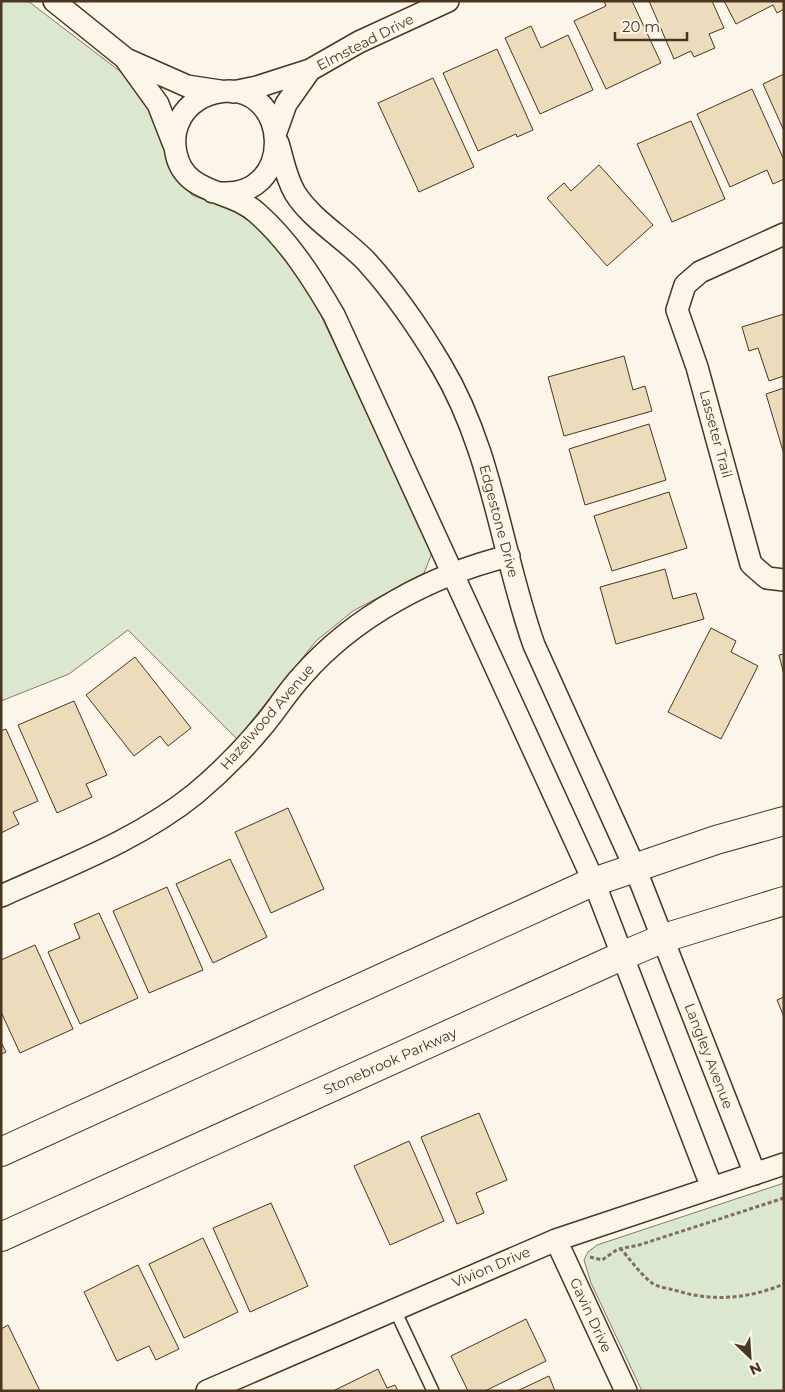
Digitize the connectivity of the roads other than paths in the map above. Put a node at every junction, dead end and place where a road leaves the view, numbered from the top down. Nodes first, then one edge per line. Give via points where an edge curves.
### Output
1 (54, 1) edge
2 (448, 1) edge
3 (126, 59) junction
4 (310, 70) junction
5 (229, 91) junction
6 (277, 136) junction
7 (175, 150) junction
8 (213, 192) junction
9 (784, 234) edge
10 (509, 556) junction
11 (454, 574) junction
12 (776, 579) edge
13 (784, 821) edge
14 (635, 868) junction
15 (594, 882) junction
16 (1, 896) edge
17 (784, 901) edge
18 (664, 938) junction
19 (624, 955) junction
20 (1, 1152) edge
21 (784, 1164) edge
22 (755, 1174) junction
23 (712, 1188) junction
24 (1, 1236) edge
25 (556, 1240) junction
26 (394, 1308) junction
27 (241, 1384) edge
28 (207, 1391) edge
29 (433, 1391) edge
30 (626, 1391) edge

1 - 3 street
2 - 4 street, Elmstead Drive via 359,42
3 - 5 street via 188,86
3 - 7 street via 158,104 172,134
4 - 5 street, Elmstead Drive via 262,86
4 - 6 street, Elmstead Drive via 286,104
5 - 6 street via 248,96 261,105 271,117
5 - 7 street via 209,94 187,109 175,132
6 - 8 street via 274,158 261,179 239,192
6 - 10 street, Edgestone Drive via 290,183 300,200 350,245 387,286 442,366 467,416 486,467
7 - 8 street via 179,164 188,176
8 - 11 street via 238,201 257,213 319,290 343,333
9 - 12 street, Lasseter Trail via 700,272 685,285 677,310 699,375 751,564
10 - 11 street, Hazelwood Avenue
10 - 14 street, Edgestone Drive via 534,645
11 - 15 street
11 - 16 street, Hazelwood Avenue via 384,608 336,642 301,677 231,762 171,811 113,845
13 - 14 main road
14 - 15 main road
14 - 18 street, Edgestone Drive
15 - 19 street
15 - 20 main road
17 - 18 main road, Stonebrook Parkway
18 - 19 main road, Stonebrook Parkway
18 - 22 street, Langley Avenue
19 - 23 street
19 - 24 main road, Stonebrook Parkway
21 - 22 street, Vivion Drive
22 - 23 street, Vivion Drive
23 - 25 street, Vivion Drive
25 - 26 street, Vivion Drive
25 - 30 street, Gavin Drive
26 - 27 street, Vivion Drive
26 - 29 lane
27 - 28 street, Vivion Drive

